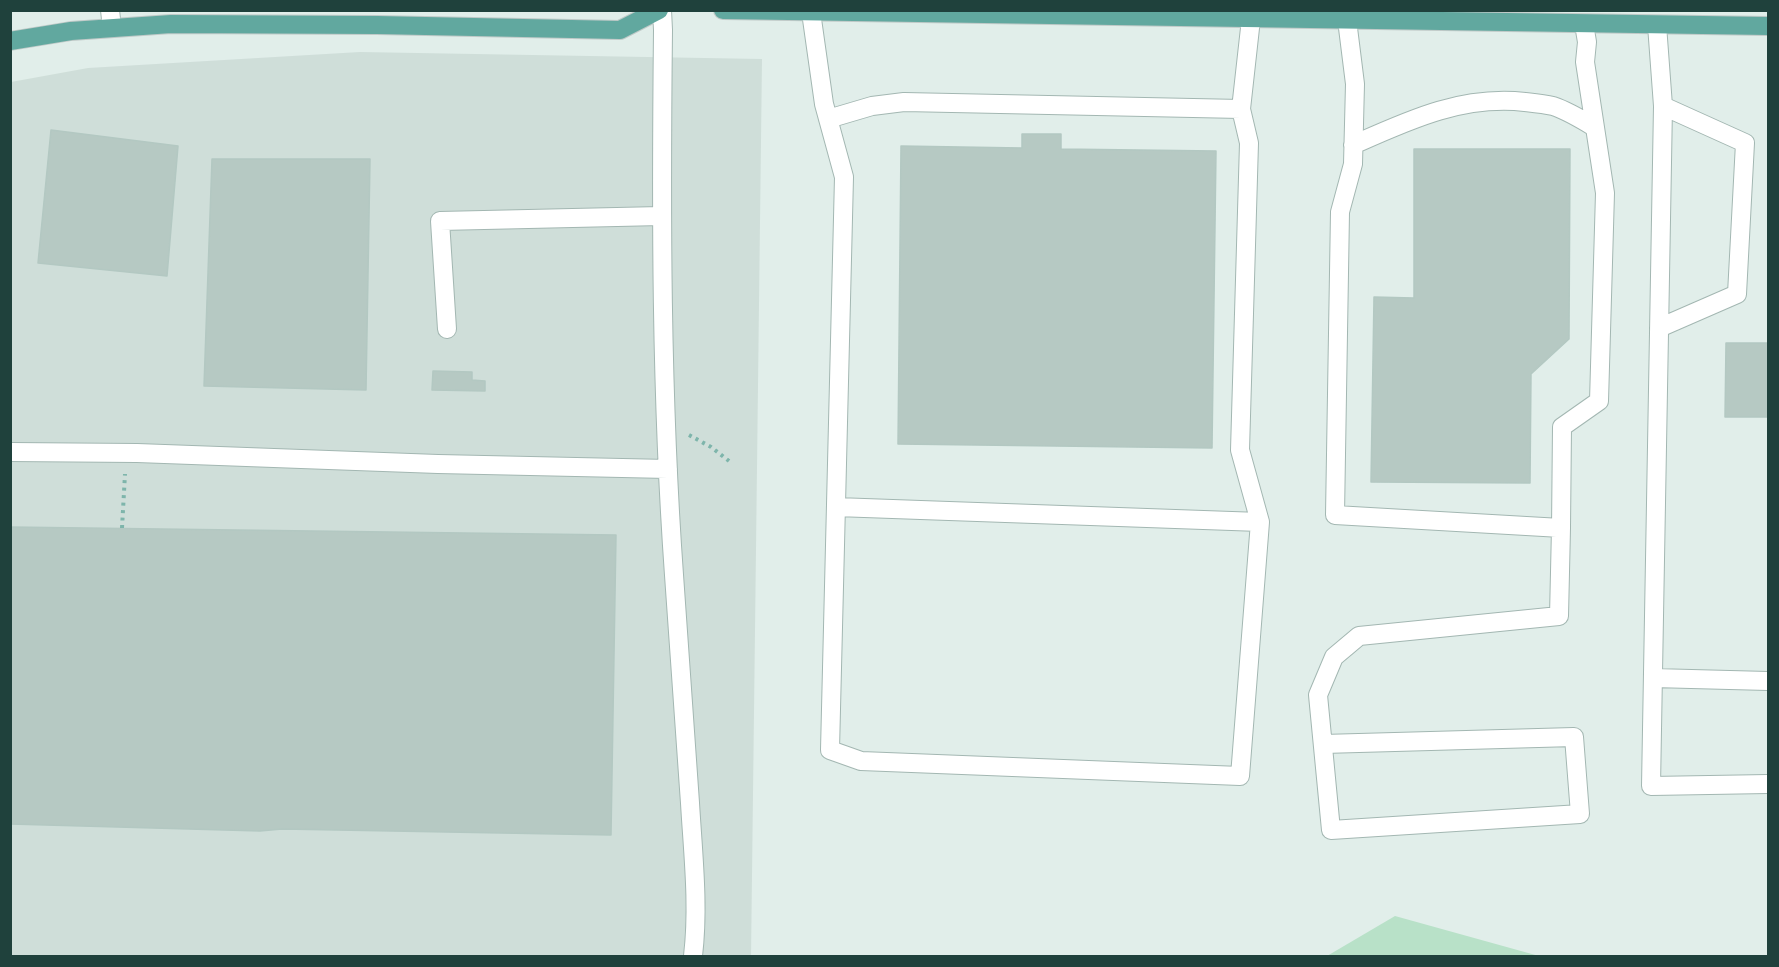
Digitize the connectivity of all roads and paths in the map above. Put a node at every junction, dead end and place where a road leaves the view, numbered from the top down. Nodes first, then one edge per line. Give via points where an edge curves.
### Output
1 (660, 10) edge
2 (723, 10) edge
3 (777, 11) edge
4 (811, 12) edge
5 (1252, 15) edge
6 (1731, 18) edge
7 (111, 19) edge
8 (1347, 20) junction
9 (1584, 24) junction
10 (1657, 24) junction
11 (1768, 26) edge
12 (10, 41) edge
13 (1664, 106) junction
14 (1241, 109) junction
15 (828, 119) junction
16 (1594, 127) junction
17 (1353, 145) junction
18 (661, 216) junction
19 (1659, 328) junction
20 (447, 329) dead end
21 (689, 435) dead end
22 (10, 452) edge
23 (127, 453) junction
24 (729, 461) dead end
25 (668, 469) junction
26 (836, 507) junction
27 (1260, 522) junction
28 (122, 528) dead end
29 (1561, 528) junction
30 (1653, 678) junction
31 (1768, 681) edge
32 (1323, 744) junction
33 (1768, 784) edge
34 (693, 957) edge

1 - 7 main road via 620,30 171,24
1 - 18 lane
2 - 3 main road
3 - 4 main road
4 - 5 main road
4 - 15 lane
5 - 8 main road
5 - 14 lane
6 - 10 main road
6 - 11 main road
7 - 12 main road via 71,31
8 - 9 main road
8 - 17 lane via 1355,84
9 - 10 main road
9 - 16 lane
10 - 13 lane
13 - 19 lane
13 - 19 lane via 1745,143 1737,294
14 - 15 lane via 904,102 872,106
14 - 27 lane via 1249,143 1239,450
15 - 26 lane via 844,177
16 - 17 lane via 1550,105 1511,101 1460,104 1414,118
16 - 29 lane via 1605,193 1599,401 1562,427
17 - 29 lane via 1353,164 1340,212 1335,515
18 - 20 lane via 440,221
18 - 25 lane
19 - 30 lane
21 - 24 path
22 - 23 lane
23 - 25 lane
23 - 28 path
25 - 34 lane via 694,872
26 - 27 lane
26 - 27 lane via 830,750 861,761 1240,776
29 - 32 lane via 1559,616 1359,636 1334,657 1318,695
30 - 31 lane
30 - 33 lane via 1651,786
32 - 32 lane via 1331,830 1580,814 1574,736

